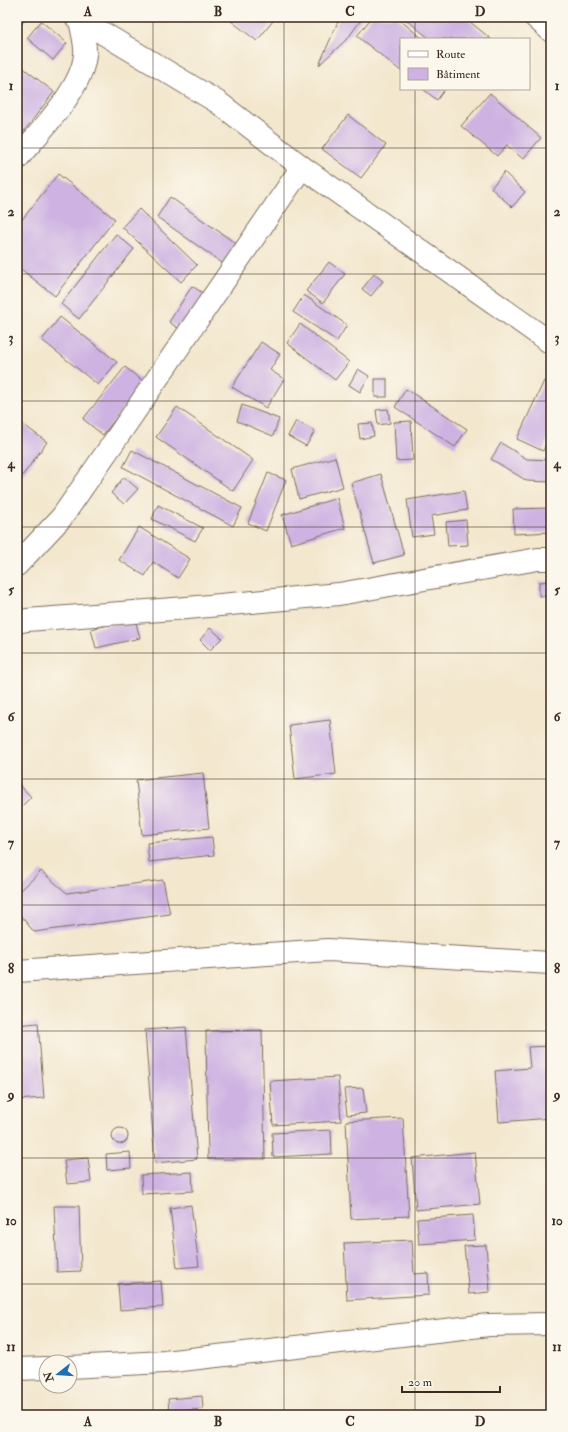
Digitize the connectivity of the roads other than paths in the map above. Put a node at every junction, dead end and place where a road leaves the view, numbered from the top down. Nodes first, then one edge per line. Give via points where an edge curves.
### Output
1 (535, 17) edge
2 (78, 19) edge
3 (551, 31) edge
4 (17, 159) edge
5 (302, 167) junction
6 (551, 343) edge
7 (551, 559) edge
8 (17, 565) edge
9 (17, 622) edge
10 (551, 963) edge
11 (17, 971) edge
12 (551, 1324) edge
13 (78, 1367) edge
14 (38, 1369) edge
15 (17, 1370) edge

1 - 3 street
2 - 4 street via 86,53 79,78 59,108
2 - 5 street via 219,103
5 - 6 street
5 - 8 street via 62,517
7 - 9 street via 538,559 339,594
10 - 11 street via 328,950
12 - 13 street via 489,1325 164,1362
14 - 15 street

